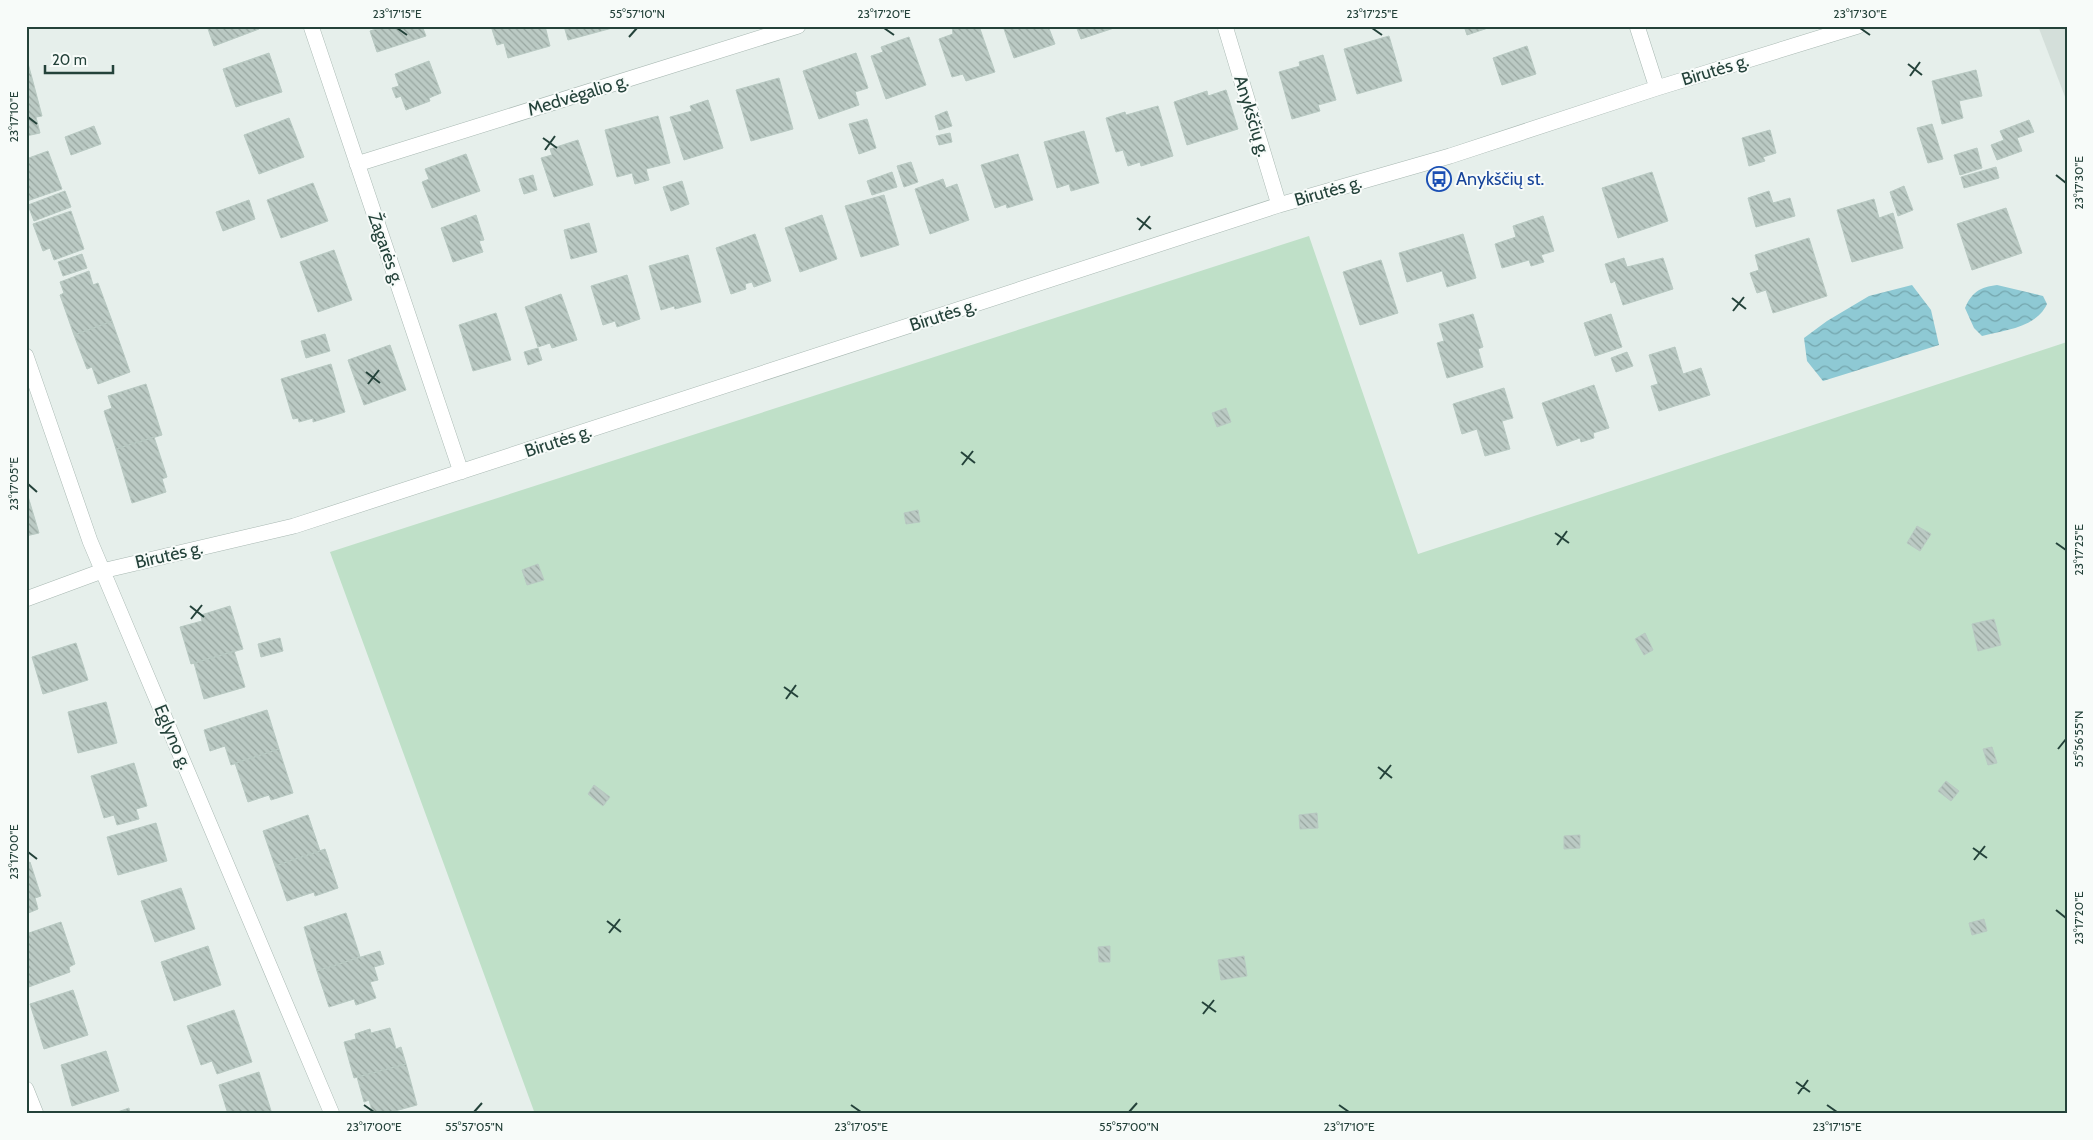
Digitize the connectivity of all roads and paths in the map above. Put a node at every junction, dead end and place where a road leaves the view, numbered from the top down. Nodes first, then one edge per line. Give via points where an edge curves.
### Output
1 (311, 26) edge
2 (798, 26) edge
3 (1225, 26) edge
4 (1637, 26) edge
5 (1858, 26) edge
6 (1657, 88) junction
7 (357, 164) junction
8 (1279, 205) junction
9 (26, 356) edge
10 (461, 472) junction
11 (102, 571) junction
12 (26, 599) edge
13 (26, 1089) edge
14 (36, 1114) edge
15 (332, 1114) edge

1 - 7 street, Žagarės g.
2 - 7 street, Medvėgalio g.
3 - 8 street, Anykščių g.
4 - 6 street
5 - 6 street, Birutės g.
6 - 8 street, Birutės g. via 1450,156
7 - 10 street, Žagarės g.
8 - 10 street, Birutės g.
9 - 11 street, Eglyno g.
10 - 11 street, Birutės g. via 294,526
11 - 12 street, Birutės g.
11 - 15 street, Eglyno g.
13 - 14 street

